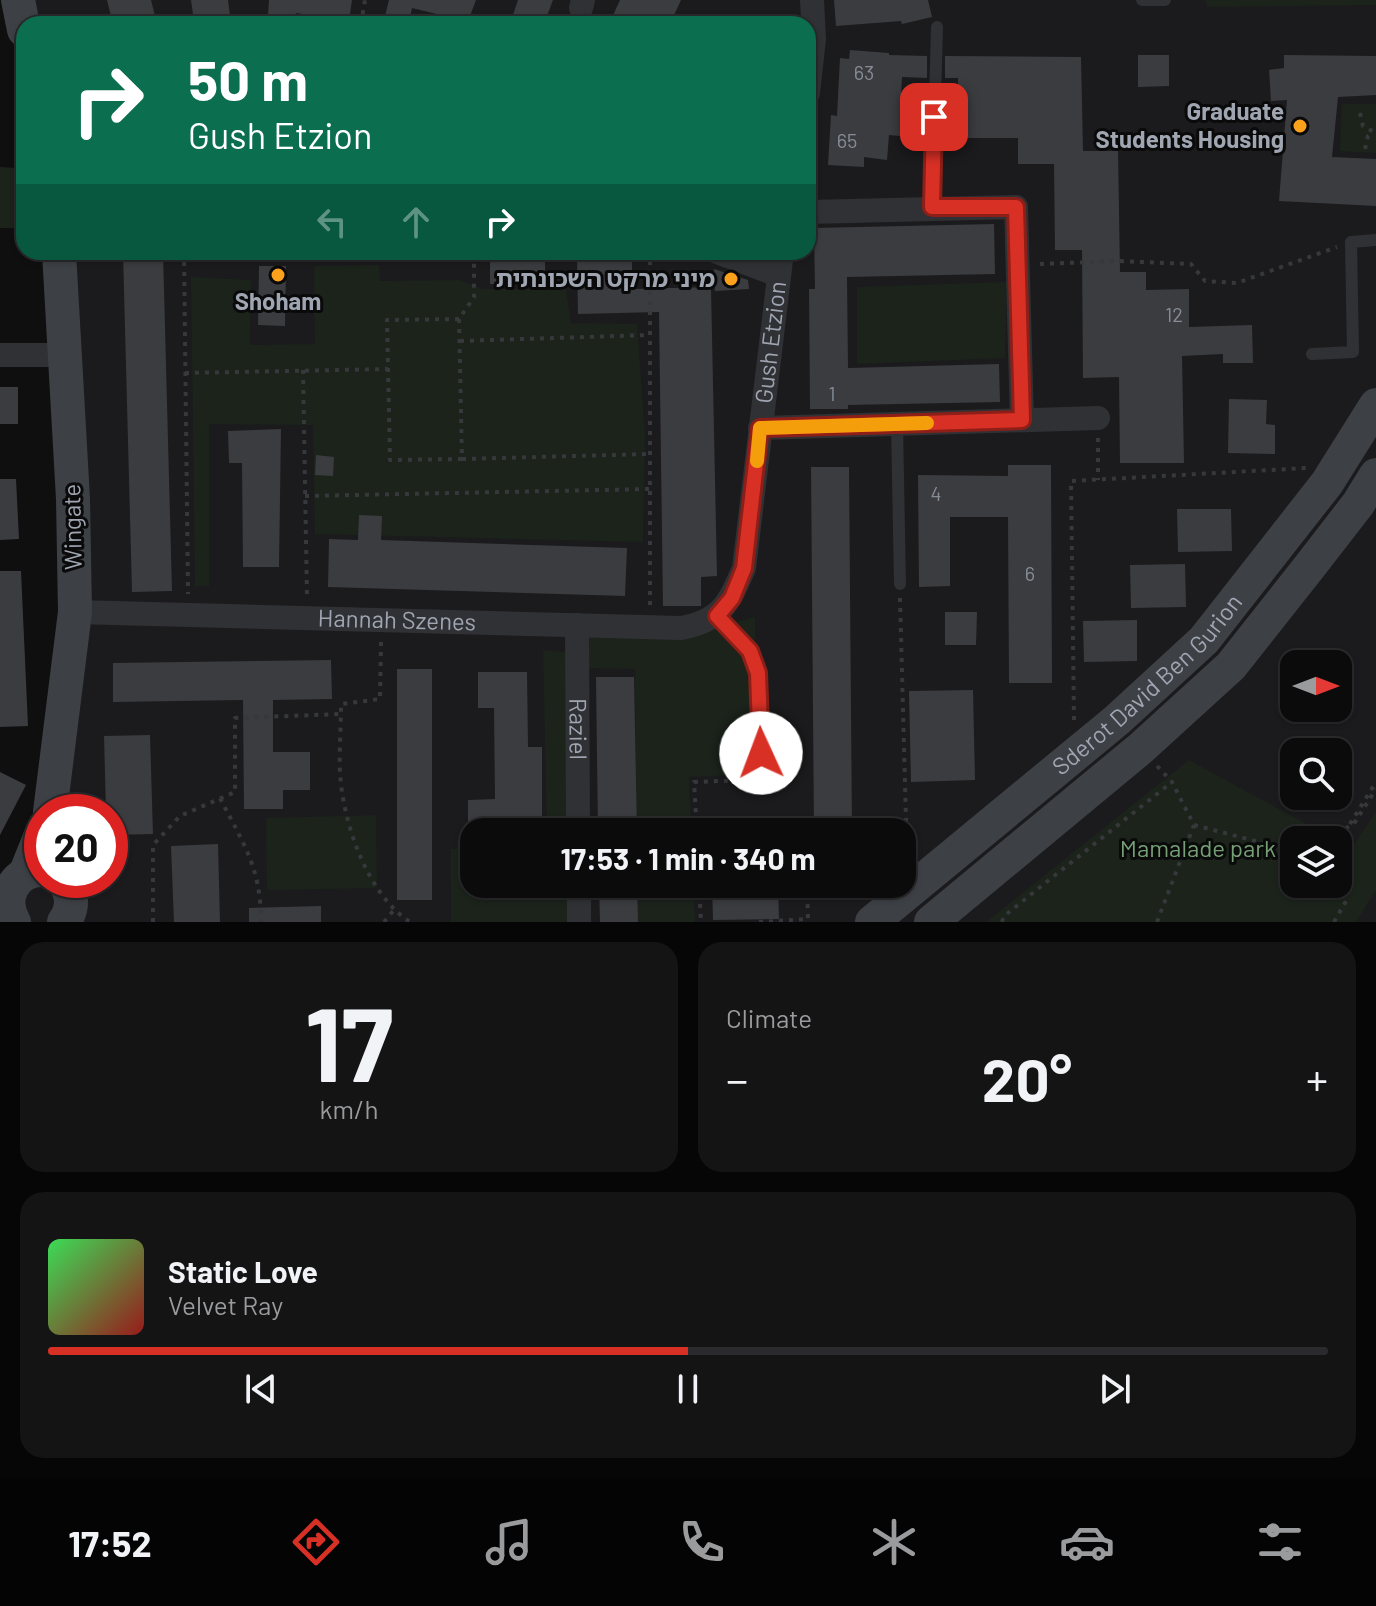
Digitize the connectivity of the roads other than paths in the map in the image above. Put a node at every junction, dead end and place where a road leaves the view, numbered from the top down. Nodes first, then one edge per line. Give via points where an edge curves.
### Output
1 (1142, 0) edge
2 (1165, 0) edge
3 (937, 27) dead end
4 (932, 207) junction
5 (816, 212) edge
6 (1376, 240) edge
7 (60, 260) edge
8 (759, 260) edge
9 (780, 264) edge
10 (1312, 354) dead end
11 (0, 355) edge
12 (66, 355) junction
13 (1376, 405) edge
14 (1098, 418) road end
15 (1022, 420) junction
16 (897, 424) junction
17 (760, 428) junction
18 (1376, 475) edge
19 (900, 584) road end
20 (75, 612) junction
21 (717, 616) junction
22 (577, 625) junction
23 (762, 780) road end
24 (51, 794) edge
25 (578, 818) edge
26 (24, 872) edge
27 (16, 891) edge
28 (66, 898) edge
29 (579, 898) edge
30 (87, 922) edge
31 (579, 922) edge
32 (872, 922) edge
33 (931, 922) edge

1 - 2 lane
3 - 4 lane
4 - 5 street
4 - 15 street via 1016,207
6 - 10 lane via 1351,242 1353,352
7 - 12 main road, Wingate
8 - 9 street
9 - 17 street, Gush Etzion
11 - 12 street
12 - 20 main road, Wingate
13 - 32 main road, Sderot David Ben Gurion via 1281,544 1204,640 1117,720
14 - 15 street
15 - 16 street
16 - 17 street
16 - 19 lane
17 - 21 street, Gush Etzion via 744,568 732,598
18 - 33 main road, Sderot David Ben Gurion via 1231,666
20 - 22 street, Hannah Szenes
20 - 24 main road, Wingate
21 - 22 street, Hannah Szenes via 681,628
21 - 23 lane via 750,651 758,673
22 - 25 street, Raziel
26 - 27 main road, Wingate
28 - 30 main road
29 - 31 street

